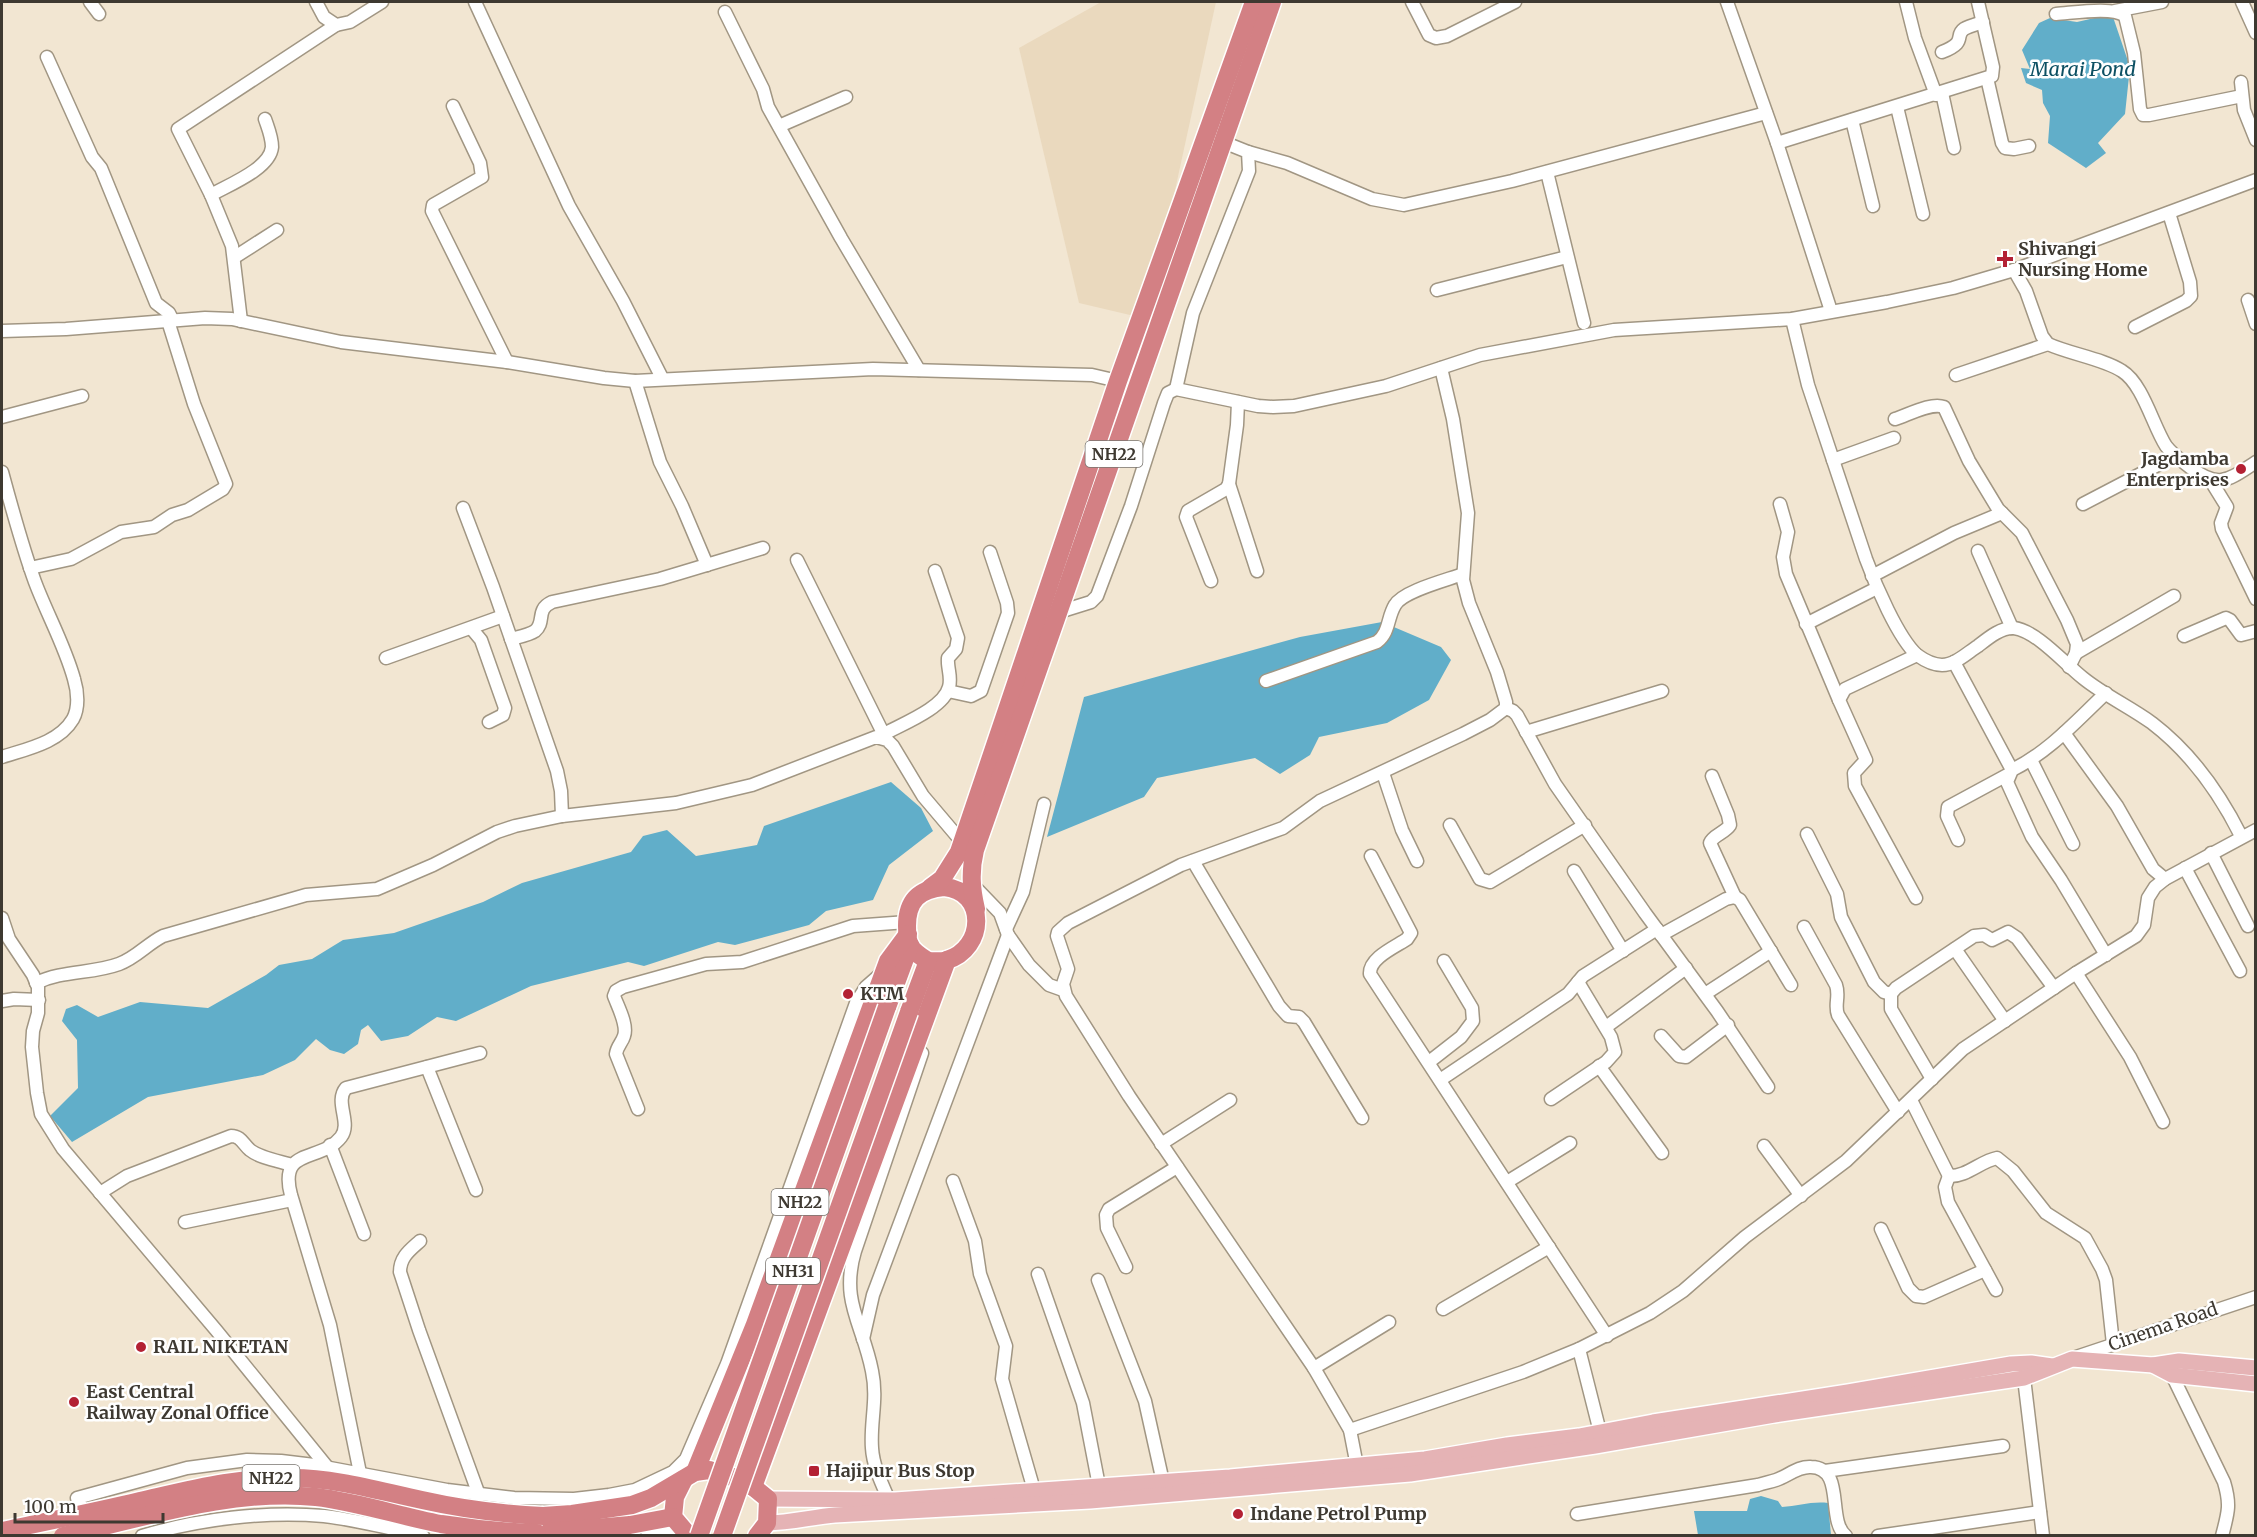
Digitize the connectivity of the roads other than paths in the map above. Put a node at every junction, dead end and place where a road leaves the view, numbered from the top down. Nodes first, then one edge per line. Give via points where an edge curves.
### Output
1 (90, 2) edge
2 (316, 2) edge
3 (382, 2) edge
4 (475, 2) edge
5 (1254, 2) edge
6 (1272, 2) edge
7 (1412, 2) edge
8 (1515, 2) edge
9 (1727, 2) edge
10 (1905, 2) edge
11 (1978, 2) edge
12 (2162, 2) edge
13 (2242, 2) edge
14 (2115, 11) junction
15 (725, 12) dead end
16 (99, 14) dead end
17 (2056, 14) dead end
18 (1983, 22) junction
19 (336, 25) junction
20 (2256, 33) edge
21 (1942, 52) dead end
22 (47, 57) dead end
23 (1987, 78) junction
24 (2241, 82) dead end
25 (1939, 94) junction
26 (2242, 96) junction
27 (846, 97) dead end
28 (453, 105) dead end
29 (1897, 107) junction
30 (1766, 113) junction
31 (265, 119) dead end
32 (1852, 120) junction
33 (779, 126) junction
34 (2256, 140) edge
35 (1223, 142) junction
36 (1777, 143) junction
37 (2029, 146) dead end
38 (1954, 148) dead end
39 (1248, 152) junction
40 (1547, 172) junction
41 (2256, 180) edge
42 (211, 195) junction
43 (1873, 206) dead end
44 (2169, 213) junction
45 (1923, 214) dead end
46 (277, 230) dead end
47 (235, 257) junction
48 (1567, 257) junction
49 (2014, 270) junction
50 (1437, 290) dead end
51 (2248, 300) dead end
52 (1831, 311) junction
53 (1792, 319) junction
54 (171, 321) junction
55 (241, 321) junction
56 (1584, 323) dead end
57 (2256, 324) edge
58 (2135, 327) dead end
59 (2, 331) edge
60 (2048, 344) junction
61 (507, 362) junction
62 (1441, 368) junction
63 (920, 370) junction
64 (1956, 375) dead end
65 (662, 378) junction
66 (635, 381) junction
67 (1118, 381) junction
68 (1176, 389) junction
69 (82, 396) dead end
70 (1238, 402) junction
71 (2, 417) edge
72 (1895, 419) dead end
73 (1894, 438) dead end
74 (2175, 456) junction
75 (1833, 460) junction
76 (2256, 462) edge
77 (2, 472) edge
78 (2211, 481) junction
79 (1228, 484) junction
80 (1780, 504) dead end
81 (2083, 504) dead end
82 (463, 508) dead end
83 (2002, 513) junction
84 (763, 548) dead end
85 (1978, 551) dead end
86 (990, 552) dead end
87 (797, 560) dead end
88 (707, 565) junction
89 (30, 568) junction
90 (935, 571) dead end
91 (1257, 571) dead end
92 (1463, 574) junction
93 (1210, 581) dead end
94 (1874, 582) junction
95 (2174, 596) dead end
96 (2256, 599) edge
97 (1059, 612) junction
98 (503, 616) junction
99 (1806, 624) junction
100 (471, 628) junction
101 (2012, 628) junction
102 (2256, 631) edge
103 (2184, 636) dead end
104 (511, 639) junction
105 (2076, 653) junction
106 (1917, 655) junction
107 (386, 658) dead end
108 (1954, 662) junction
109 (2069, 667) junction
110 (1266, 681) dead end
111 (948, 691) junction
112 (1662, 691) dead end
113 (2106, 693) junction
114 (1839, 700) junction
115 (1506, 708) junction
116 (489, 722) dead end
117 (1526, 732) junction
118 (2064, 733) junction
119 (885, 737) junction
120 (2, 757) edge
121 (2031, 760) junction
122 (2011, 772) junction
123 (1383, 773) junction
124 (1712, 776) dead end
125 (1044, 804) dead end
126 (562, 816) junction
127 (1450, 825) dead end
128 (1585, 825) junction
129 (2256, 830) edge
130 (1807, 834) dead end
131 (2241, 837) junction
132 (1958, 840) dead end
133 (962, 842) junction
134 (2073, 844) dead end
135 (2211, 853) junction
136 (1371, 856) dead end
137 (1193, 861) junction
138 (1417, 861) dead end
139 (2185, 868) junction
140 (1574, 871) dead end
141 (2165, 879) junction
142 (971, 883) junction
143 (930, 888) junction
144 (1735, 897) junction
145 (1916, 898) dead end
146 (976, 909) junction
147 (2, 918) edge
148 (2248, 926) dead end
149 (1804, 927) dead end
150 (1007, 932) junction
151 (1659, 932) junction
152 (908, 934) junction
153 (1955, 949) junction
154 (1623, 951) junction
155 (1771, 951) junction
156 (2106, 955) junction
157 (947, 960) junction
158 (928, 961) junction
159 (1444, 961) dead end
160 (1686, 968) junction
161 (885, 970) junction
162 (2240, 971) dead end
163 (2076, 973) junction
164 (940, 980) junction
165 (1578, 982) junction
166 (36, 983) junction
167 (1791, 985) dead end
168 (2054, 988) junction
169 (1063, 990) junction
170 (1705, 994) junction
171 (1891, 994) junction
172 (39, 1000) junction
173 (2, 1001) edge
174 (2005, 1021) junction
175 (1728, 1025) junction
176 (1606, 1027) junction
177 (1660, 1036) dead end
178 (480, 1053) dead end
179 (1429, 1062) junction
180 (1599, 1066) junction
181 (427, 1067) junction
182 (1932, 1079) junction
183 (1440, 1080) junction
184 (1768, 1088) dead end
185 (1551, 1099) dead end
186 (1230, 1100) dead end
187 (1911, 1100) junction
188 (638, 1109) dead end
189 (1898, 1112) junction
190 (1362, 1118) dead end
191 (2163, 1122) dead end
192 (1161, 1143) junction
193 (1570, 1143) dead end
194 (330, 1145) junction
195 (1764, 1146) dead end
196 (1662, 1153) dead end
197 (292, 1165) junction
198 (1177, 1167) junction
199 (1949, 1176) junction
200 (953, 1181) dead end
201 (1507, 1182) junction
202 (476, 1190) dead end
203 (100, 1193) junction
204 (1801, 1196) junction
205 (292, 1200) junction
206 (186, 1222) dead end
207 (1881, 1228) dead end
208 (364, 1234) dead end
209 (420, 1241) dead end
210 (1549, 1247) junction
211 (1126, 1267) dead end
212 (1985, 1270) junction
213 (1038, 1274) dead end
214 (1098, 1280) dead end
215 (1996, 1290) dead end
216 (2256, 1297) edge
217 (1443, 1309) dead end
218 (1389, 1322) dead end
219 (1607, 1336) junction
220 (863, 1341) junction
221 (2113, 1344) junction
222 (1579, 1349) junction
223 (2072, 1359) junction
224 (2153, 1365) junction
225 (2052, 1366) junction
226 (1314, 1368) junction
227 (2256, 1368) edge
228 (2172, 1375) junction
229 (2024, 1378) junction
230 (2256, 1384) edge
231 (1350, 1430) junction
232 (1600, 1432) junction
233 (2003, 1446) dead end
234 (1357, 1466) junction
235 (328, 1468) junction
236 (1825, 1471) junction
237 (360, 1473) junction
238 (689, 1476) junction
239 (1264, 1481) junction
240 (1163, 1482) junction
241 (1099, 1486) junction
242 (753, 1487) junction
243 (1034, 1490) junction
244 (479, 1495) junction
245 (634, 1497) junction
246 (768, 1499) junction
247 (889, 1500) junction
248 (2040, 1512) junction
249 (1577, 1514) dead end
250 (681, 1526) edge
251 (762, 1530) edge
252 (2, 1531) edge
253 (63, 1536) edge
254 (96, 1536) edge
255 (142, 1536) edge
256 (423, 1536) edge
257 (647, 1536) edge
258 (699, 1536) edge
259 (722, 1536) edge
260 (1846, 1536) edge
261 (1878, 1536) edge
262 (2043, 1536) edge
263 (2222, 1536) edge

1 - 16 street
2 - 19 street via 324,17
3 - 19 street via 350,22
4 - 65 street via 569,206
5 - 67 highway, NH22
6 - 35 highway, NH22
7 - 8 street via 1429,35 1436,38
9 - 30 street
10 - 25 street via 1915,38
11 - 18 street
12 - 14 street
13 - 20 street
14 - 17 street
14 - 26 street via 2125,16 2143,114
15 - 33 street
18 - 21 street via 1964,29 1957,46
18 - 23 street via 1994,72
19 - 42 street via 178,129
22 - 54 street via 92,157 101,168 156,303 170,313
23 - 25 street
23 - 37 street via 2002,143 2014,149
24 - 26 street
25 - 29 street
25 - 38 street
26 - 34 street
27 - 33 street
28 - 61 street via 480,163 482,177 434,205 432,211
29 - 32 street
29 - 45 street
30 - 36 street
30 - 40 street
31 - 42 street via 272,147 266,161
32 - 36 street
32 - 43 street
33 - 63 street
35 - 39 street
35 - 97 highway, NH22
36 - 52 street
39 - 40 street via 1287,163 1372,199 1404,205
39 - 68 street via 1249,171 1193,313
40 - 48 street
41 - 44 street
42 - 47 street
44 - 49 street
44 - 58 street via 2191,296
46 - 47 street
47 - 55 street
48 - 50 street
48 - 56 street
49 - 52 street via 1953,288
49 - 60 street
51 - 57 street
52 - 53 street
53 - 62 street via 1614,330 1480,355
53 - 75 street via 1808,386
54 - 55 street
54 - 59 street
54 - 89 street via 201,423 226,484 154,527 121,532 71,558
55 - 61 street via 341,342
60 - 64 street
60 - 74 street via 2122,371 2137,388 2162,440
61 - 66 street
62 - 70 street via 1386,386 1294,406 1273,408
62 - 92 street via 1454,419 1468,513
63 - 65 street
63 - 67 street via 1092,375
65 - 66 street
66 - 88 street via 660,462
67 - 133 highway, NH22
68 - 70 street
68 - 97 street via 1168,393 1164,403 1097,596 1091,602
69 - 71 street
70 - 79 street
72 - 83 street via 1931,407 1944,407 1969,461
73 - 75 street
74 - 78 street
74 - 81 street
75 - 94 street
76 - 78 street via 2229,480
77 - 89 street
78 - 96 street via 2227,507 2222,530
79 - 91 street
79 - 93 street via 1226,489 1188,511 1186,517
80 - 99 street via 1788,532 1783,564
82 - 98 street
83 - 94 street via 1954,533
83 - 105 street via 2029,544 2076,639
84 - 88 street
85 - 101 street
86 - 111 street via 1008,613 981,691 971,696
87 - 119 street
88 - 104 street via 552,602 545,605 535,631
89 - 120 street via 74,680 78,703 65,729 36,747
90 - 111 street via 958,638 956,649 948,658
92 - 110 street via 1400,599 1387,630 1377,642
92 - 115 street via 1468,603 1497,672
94 - 99 street
94 - 106 street
95 - 105 street
97 - 142 highway, NH22 via 975,850
98 - 100 street
98 - 104 street
99 - 114 street
100 - 107 street
100 - 116 street via 481,640 506,708 504,715
101 - 108 street
101 - 109 street via 2040,641
102 - 103 street via 2241,635 2226,618
104 - 126 street via 557,771
105 - 109 street
106 - 108 street via 1934,664
106 - 114 street via 1845,689
108 - 122 street
109 - 113 street
111 - 119 street via 936,705
112 - 117 street
113 - 118 street
113 - 131 street via 2153,724 2181,751 2220,799
114 - 145 street via 1866,760 1854,773 1855,786
115 - 117 street via 1514,711
115 - 123 street via 1490,720
117 - 128 street via 1547,771
118 - 121 street
118 - 141 street via 2116,806 2153,869
119 - 126 street via 861,742 752,785 676,803
119 - 133 street via 930,806
121 - 122 street
121 - 134 street
122 - 132 street via 1948,807 1947,816
122 - 156 street via 2007,782 2032,837
123 - 137 street via 1320,801 1284,828
123 - 138 street
124 - 144 street via 1730,825 1710,843
125 - 150 street via 1023,892
126 - 166 street via 497,832 377,889 306,895 164,936 118,965 61,974
127 - 128 street via 1480,879 1490,882
128 - 151 street
129 - 131 street
130 - 171 street via 1837,894 1841,917 1874,982
131 - 135 street
133 - 143 highway, NH22 via 942,879
135 - 139 street
135 - 148 street
136 - 179 street via 1411,933 1373,962 1370,974
137 - 169 street via 1162,873 1063,927 1057,936 1068,969
137 - 190 street via 1279,1006 1288,1016 1304,1022
139 - 141 street
139 - 162 street
140 - 154 street
141 - 156 street via 2148,898 2145,925 2136,936
142 - 146 highway, NH22
142 - 150 street via 1000,913
143 - 146 highway via 958,889
143 - 152 highway, NH22 via 910,906
144 - 151 street
144 - 155 street
146 - 157 highway, NH22 via 975,933 970,942
147 - 166 street via 9,939
149 - 189 street via 1836,986 1838,1015
150 - 169 street via 1029,965 1049,985
150 - 220 street via 873,1294
151 - 154 street
151 - 160 street
152 - 158 highway
152 - 161 highway, NH22
152 - 188 street via 853,926 742,962 706,964 616,991 625,1035 616,1054
152 - 258 highway, NH31, bridge via 887,1007
153 - 168 street via 1979,934 1992,940 2008,932
153 - 171 street
153 - 174 street
154 - 165 street
155 - 167 street
155 - 170 street
156 - 163 street
157 - 158 highway
157 - 164 highway, NH22
158 - 259 highway, NH31, bridge
159 - 179 street via 1472,1008 1473,1021 1461,1037
160 - 170 street
160 - 176 street
161 - 238 highway, NH22 via 754,1327
161 - 245 street via 866,987 856,1003 727,1364 697,1437 686,1459 673,1472
163 - 168 street
163 - 191 street via 2130,1058
164 - 220 street via 935,1013 851,1267 850,1294
164 - 242 highway, NH22
165 - 176 street
165 - 183 street via 1568,994
166 - 172 street
168 - 174 street
169 - 192 street
170 - 175 street
171 - 182 street via 1892,1009
172 - 173 street
172 - 203 street via 32,1047 41,1114 63,1149
174 - 182 street via 1963,1049
175 - 177 street via 1686,1057 1679,1056
175 - 184 street
176 - 180 street via 1615,1052
178 - 181 street
179 - 183 street
180 - 185 street
180 - 196 street
181 - 194 street via 346,1088 341,1096 345,1129
181 - 202 street
182 - 187 street
183 - 201 street
186 - 192 street
187 - 189 street
187 - 199 street
189 - 204 street via 1846,1161
192 - 198 street
193 - 201 street
194 - 197 street
194 - 208 street
195 - 204 street
197 - 203 street via 257,1154 231,1136 127,1176
197 - 205 street via 287,1182
198 - 211 street via 1109,1209 1107,1228
198 - 226 street
199 - 212 street via 1945,1186 1948,1202
199 - 221 street via 1997,1158 2013,1171 2046,1213 2085,1238 2106,1280
200 - 243 street via 1006,1346 1002,1379
201 - 210 street
203 - 235 street
204 - 219 street via 1745,1237 1683,1291
205 - 206 street
205 - 237 street via 330,1325
207 - 212 street via 1908,1288 1916,1296 1924,1297
209 - 244 street via 404,1257 400,1272
210 - 217 street
210 - 219 street
212 - 215 street
213 - 241 street via 1083,1403
214 - 240 street via 1145,1401
216 - 221 street, Cinema Road
218 - 226 street
219 - 222 street
220 - 247 street via 876,1393 874,1463
221 - 223 street, Cinema Road
222 - 231 street via 1523,1372
222 - 232 street
223 - 224 main road
223 - 225 main road
224 - 227 main road via 2179,1361
224 - 228 main road
225 - 229 main road
225 - 232 main road via 2011,1364
226 - 231 street
228 - 230 main road
228 - 263 street via 2229,1497
229 - 239 main road via 1410,1474
229 - 248 street
231 - 234 street
232 - 234 main road
233 - 236 street
234 - 239 main road
235 - 237 street
235 - 254 street via 281,1461 236,1461 187,1468 77,1498
236 - 249 street via 1801,1468 1758,1485
236 - 260 street
237 - 244 street
238 - 242 highway via 709,1470 746,1481
238 - 245 highway, NH22 via 651,1498
238 - 250 highway, NH22 via 675,1497
239 - 240 main road
239 - 251 main road via 1019,1506 834,1515
240 - 241 main road
241 - 243 main road
242 - 246 highway
243 - 247 main road
244 - 245 street
245 - 252 highway, NH22, bridge via 572,1514 543,1516 459,1508 333,1481 248,1479 204,1485
246 - 247 main road
246 - 251 highway
248 - 261 street
248 - 262 street
250 - 253 highway, NH22, bridge via 504,1532 441,1524 315,1497 274,1495 234,1498
250 - 257 street
255 - 256 street via 172,1527 292,1515 346,1519

